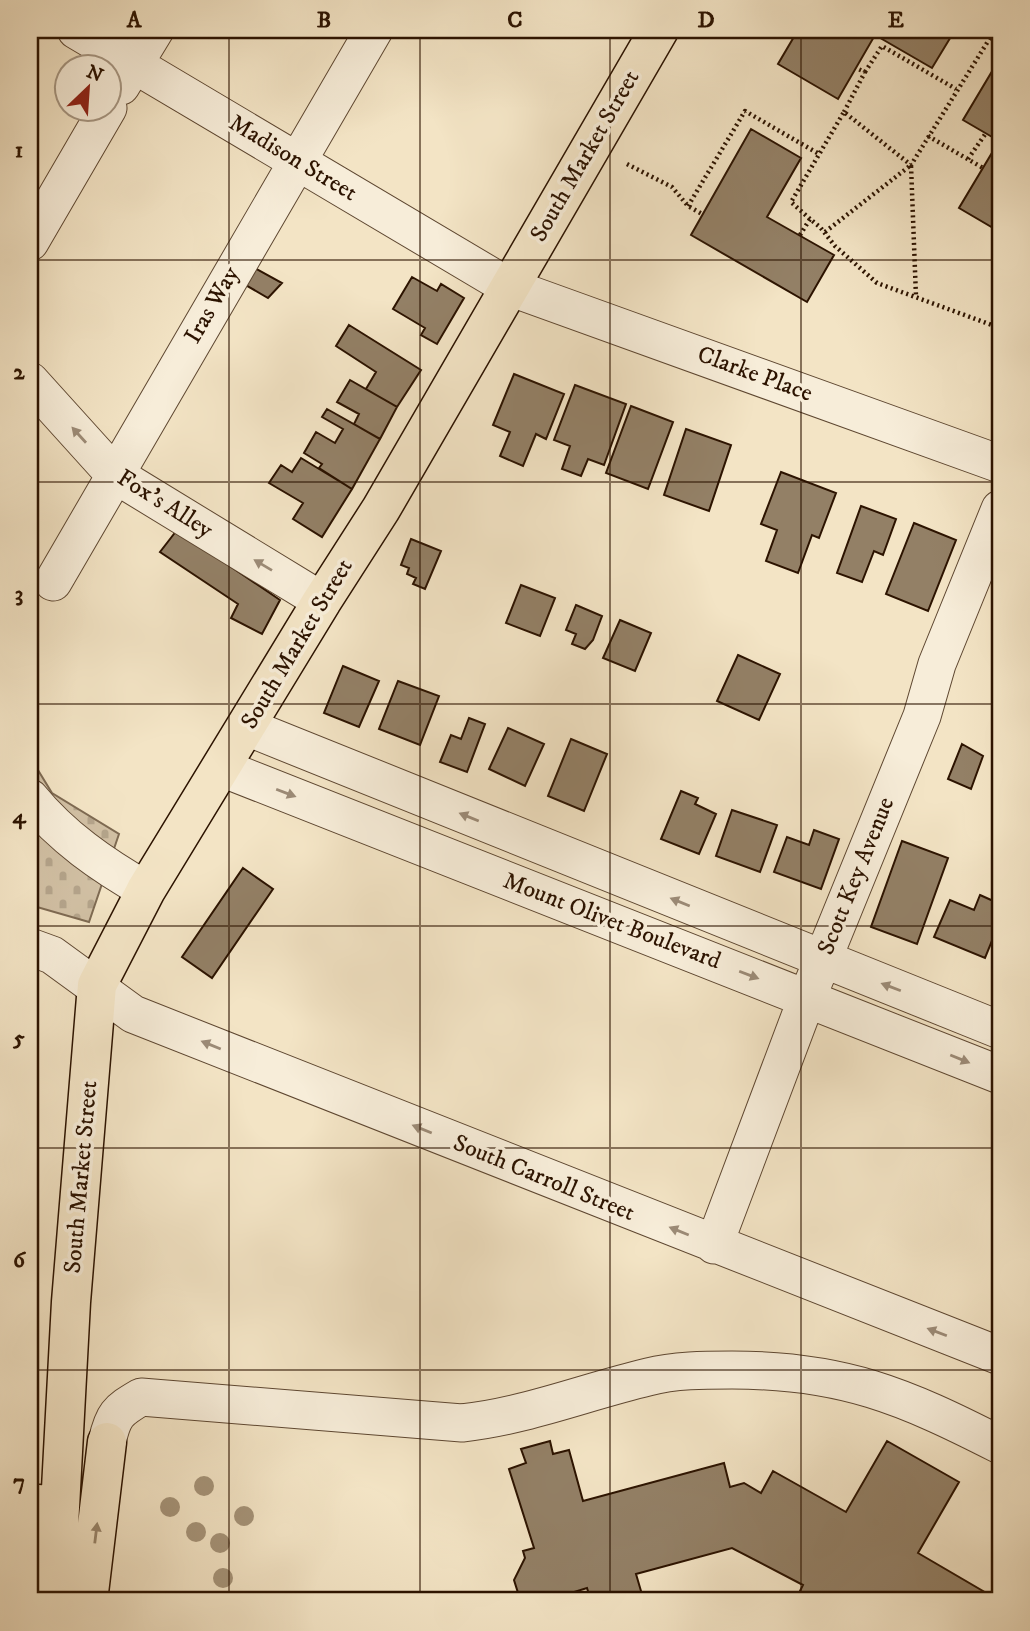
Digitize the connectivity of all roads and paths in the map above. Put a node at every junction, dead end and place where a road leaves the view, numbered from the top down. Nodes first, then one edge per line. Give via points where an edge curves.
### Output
1 (76, 30) edge
2 (155, 30) edge
3 (374, 30) edge
4 (659, 30) edge
5 (995, 30) edge
6 (134, 65) junction
7 (856, 68) dead end
8 (865, 72) junction
9 (122, 85) edge
10 (956, 89) junction
11 (844, 112) junction
12 (100, 122) edge
13 (986, 134) dead end
14 (928, 136) junction
15 (819, 155) junction
16 (296, 159) junction
17 (968, 159) junction
18 (626, 164) dead end
19 (911, 165) junction
20 (983, 168) dead end
21 (688, 206) junction
22 (702, 214) dead end
23 (810, 219) junction
24 (825, 232) junction
25 (800, 235) dead end
26 (30, 242) edge
27 (509, 287) junction
28 (916, 297) junction
29 (1000, 328) edge
30 (30, 382) edge
31 (1000, 464) edge
32 (114, 474) junction
33 (1000, 509) edge
34 (53, 582) dead end
35 (322, 601) junction
36 (247, 727) junction
37 (222, 768) junction
38 (33, 808) edge
39 (146, 890) junction
40 (30, 947) edge
41 (822, 960) junction
42 (97, 985) junction
43 (807, 998) junction
44 (1000, 1030) edge
45 (1000, 1075) edge
46 (714, 1245) junction
47 (71, 1302) junction
48 (1000, 1356) edge
49 (107, 1443) joint
50 (1000, 1445) edge
51 (30, 1561) edge
52 (55, 1601) edge
53 (89, 1601) edge

1 - 6 street, Madison Street
2 - 6 street
3 - 16 street, Iras Way
4 - 27 main road, South Market Street
5 - 10 path
6 - 9 street
6 - 16 street, Madison Street
7 - 8 path
8 - 10 path via 882,46
8 - 11 path
10 - 14 path
11 - 15 path
11 - 19 path
12 - 26 street
13 - 17 path
14 - 17 path
14 - 19 path
15 - 21 path via 745,111
15 - 23 path via 792,202
16 - 27 street, Madison Street
16 - 32 street, Iras Way
17 - 20 path
18 - 21 path via 672,187
19 - 24 path
19 - 28 path
21 - 22 path
23 - 24 path
23 - 25 path
24 - 28 path via 877,283
27 - 31 street, Clarke Place
27 - 35 main road, South Market Street via 381,509
28 - 29 path
32 -> 30 street, Fox's Alley
32 - 34 street, Iras Way
35 -> 32 street, Fox's Alley
33 - 41 street, Scott Key Avenue
35 - 36 main road, South Market Street
36 - 37 main road, South Market Street
41 -> 36 street, Mount Olivet Boulevard
37 - 39 main road, South Market Street
37 -> 43 street, Mount Olivet Boulevard
38 - 39 street via 108,869
39 - 42 main road, South Market Street
40 - 42 street, South Carroll Street via 52,955
41 - 43 street, Scott Key Avenue
44 -> 41 street, Mount Olivet Boulevard
46 -> 42 street, South Carroll Street via 133,1014
42 - 47 main road, South Market Street
43 -> 45 street, Mount Olivet Boulevard
43 - 46 street, Scott Key Avenue
48 -> 46 street, South Carroll Street
47 - 51 main road, South Market Street
47 - 52 main road, South Market Street
49 - 50 street via 112,1420 141,1397 462,1423 496,1419 650,1376 738,1370 823,1375 884,1391
53 -> 49 main road

